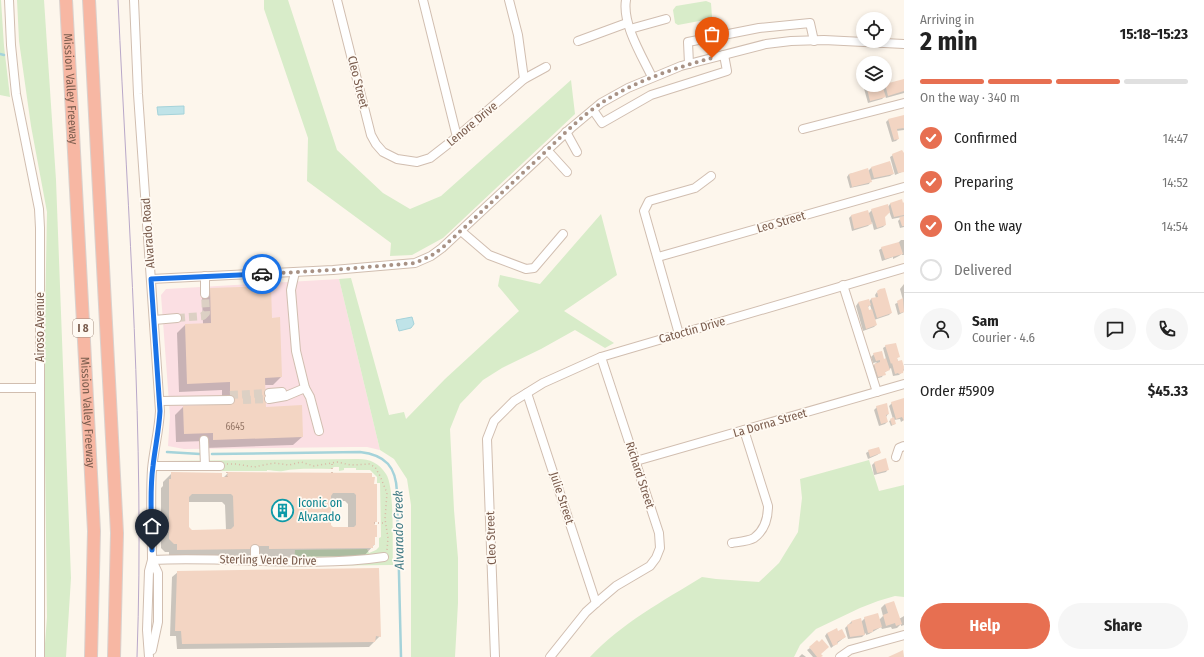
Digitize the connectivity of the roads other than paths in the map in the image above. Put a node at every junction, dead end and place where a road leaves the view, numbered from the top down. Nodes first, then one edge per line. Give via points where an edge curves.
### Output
1 (9, 0) edge
2 (66, 0) edge
3 (89, 0) edge
4 (134, 0) edge
5 (337, 0) edge
6 (423, 0) edge
7 (508, 0) edge
8 (626, 0) edge
9 (666, 19) dead end
10 (628, 26) junction
11 (578, 41) dead end
12 (814, 41) junction
13 (904, 44) edge
14 (724, 55) junction
15 (689, 64) junction
16 (546, 67) dead end
17 (652, 77) junction
18 (524, 79) junction
19 (904, 103) edge
20 (593, 110) junction
21 (803, 129) dead end
22 (566, 132) junction
23 (457, 137) junction
24 (547, 150) junction
25 (577, 152) dead end
26 (391, 157) joint
27 (567, 172) dead end
28 (711, 176) dead end
29 (904, 187) edge
30 (461, 231) junction
31 (563, 234) dead end
32 (658, 257) junction
33 (904, 268) edge
34 (295, 272) junction
35 (205, 276) junction
36 (151, 279) junction
37 (843, 285) junction
38 (205, 294) tunnel mouth
39 (177, 318) tunnel mouth
40 (154, 320) junction
41 (679, 334) junction
42 (601, 357) junction
43 (904, 384) edge
44 (304, 387) junction
45 (0, 388) edge
46 (40, 388) junction
47 (877, 392) junction
48 (527, 393) junction
49 (269, 396) tunnel mouth
50 (230, 397) tunnel mouth
51 (160, 401) junction
52 (494, 421) joint
53 (744, 430) junction
54 (319, 431) dead end
55 (204, 440) dead end
56 (904, 446) edge
57 (896, 457) dead end
58 (636, 462) junction
59 (153, 466) junction
60 (206, 466) junction
61 (220, 466) road end
62 (732, 543) dead end
63 (255, 549) dead end
64 (384, 557) road end
65 (152, 560) junction
66 (255, 560) junction
67 (596, 603) junction
68 (904, 635) edge
69 (40, 657) edge
70 (91, 657) edge
71 (114, 657) edge
72 (149, 657) edge
73 (495, 657) edge
74 (550, 657) edge
75 (840, 657) edge

1 - 46 street, Airoso Avenue via 16,94 39,209
2 - 70 highway, Mission Valley Freeway / I 8 via 94,531
3 - 71 highway, Mission Valley Freeway / I 8 via 117,533
4 - 36 street, Alvarado Road
5 - 26 street, Cleo Street via 371,135 379,148
6 - 23 street
7 - 18 street via 518,35
8 - 10 street
9 - 10 street
10 - 11 street
10 - 17 street
12 - 13 street
12 - 14 street via 766,44
12 - 15 street via 810,23 759,28 688,42
14 - 15 street
14 - 20 street via 727,71 651,95 602,123
15 - 17 street
16 - 18 street, Lenore Drive
17 - 20 street via 601,103
18 - 23 street, Lenore Drive
19 - 21 street
20 - 22 street
22 - 24 street
22 - 25 street
23 - 26 street, Lenore Drive via 424,160 410,162
24 - 27 street
24 - 30 street
28 - 32 street via 695,188 649,201 644,211
29 - 32 street, Leo Street
30 - 31 street via 488,255 526,269 534,268
30 - 34 street via 434,254 415,263
32 - 41 street
33 - 37 street, Catoctin Drive
34 - 35 street
34 - 44 street via 291,290 296,351
35 - 36 street
35 - 38 street
36 - 40 street, Alvarado Road
37 - 41 street, Catoctin Drive
37 - 47 street
39 - 40 street
40 - 51 street, Alvarado Road
41 - 42 street, Catoctin Drive
42 - 48 street, Catoctin Drive via 542,383
42 - 58 street, Richard Street
43 - 47 street, La Dorna Street
44 - 49 street via 286,396
44 - 54 street via 310,397
45 - 46 street
46 - 69 street, Airoso Avenue
47 - 53 street, La Dorna Street
48 - 52 street, Catoctin Drive via 514,401
48 - 67 street, Julie Street
50 - 51 street via 194,402
51 - 59 street, Alvarado Road via 160,426
52 - 73 street, Cleo Street via 487,439
53 - 58 street, La Dorna Street
53 - 62 street via 768,506 768,518 753,538
55 - 60 street
56 - 57 street via 899,448
58 - 67 street, Richard Street via 659,533 660,543 656,558 650,566 616,586
59 - 60 street
59 - 65 street, Alvarado Road
60 - 61 street
63 - 66 street
64 - 66 street, Sterling Verde Drive via 356,561
65 - 66 street, Sterling Verde Drive
65 - 72 street, Alvarado Road via 149,571 147,630
67 - 74 street, Richard Street
68 - 75 street via 850,650

